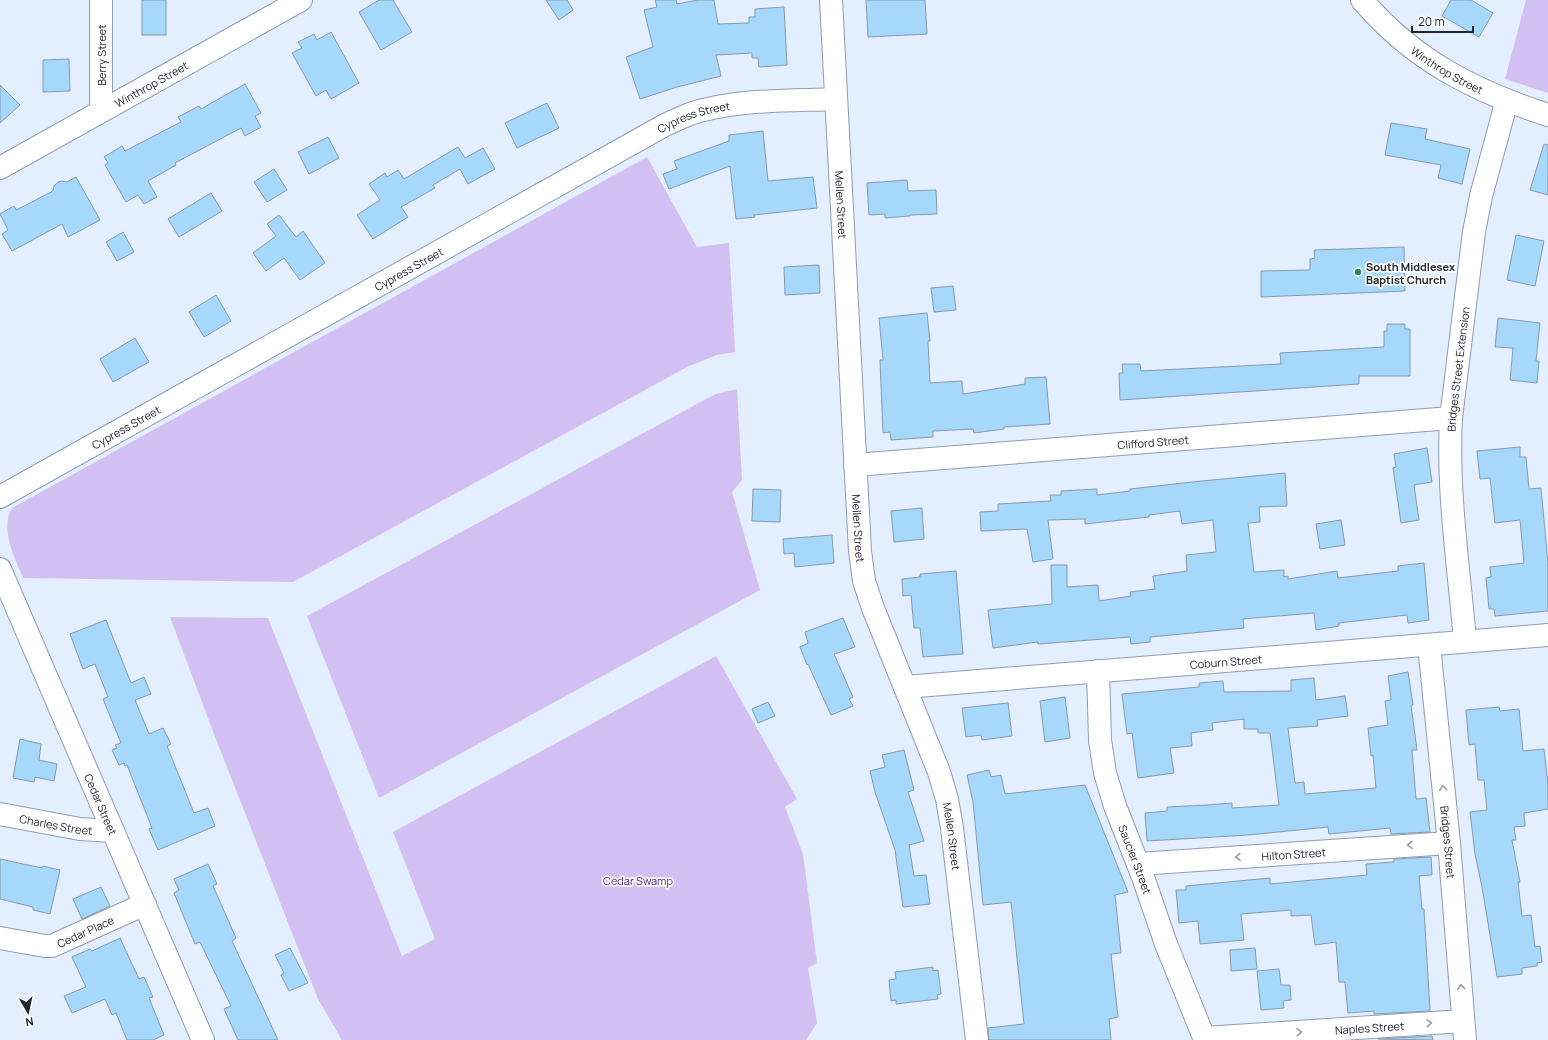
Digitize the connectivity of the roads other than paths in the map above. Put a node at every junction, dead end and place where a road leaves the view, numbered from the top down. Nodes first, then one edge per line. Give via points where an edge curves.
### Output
1 (101, 0) edge
2 (301, 0) edge
3 (831, 0) edge
4 (1362, 0) edge
5 (836, 99) junction
6 (1507, 100) junction
7 (101, 111) junction
8 (1548, 115) edge
9 (0, 168) edge
10 (1451, 418) junction
11 (856, 465) junction
12 (0, 497) edge
13 (0, 569) edge
14 (1548, 635) edge
15 (1465, 642) junction
16 (1428, 645) junction
17 (1098, 671) junction
18 (905, 687) junction
19 (0, 814) edge
20 (113, 831) junction
21 (1449, 843) junction
22 (1138, 864) junction
23 (145, 904) junction
24 (0, 938) edge
25 (1464, 1030) edge
26 (1205, 1039) edge
27 (203, 1040) edge
28 (977, 1040) edge

1 - 7 street, Berry Street
2 - 7 street, Winthrop Street
3 - 5 street, Mellen Street
4 - 6 street, Winthrop Street via 1411,48 1437,66 1460,80
5 - 11 street, Mellen Street
5 - 12 street, Cypress Street via 740,104 691,114 665,125
6 - 8 street, Winthrop Street
6 - 10 street, Bridges Street Extension via 1474,232
7 - 9 street, Winthrop Street
10 - 11 street, Clifford Street
10 - 15 street, Bridges Street Extension via 1449,448
11 - 18 street, Mellen Street via 864,581
13 - 20 street, Cedar Street
14 - 15 street, Coburn Street
15 - 16 street, Coburn Street
16 - 17 street, Coburn Street
21 -> 16 street, Bridges Street
17 - 18 street, Coburn Street
17 - 22 street, Saucier Street via 1100,740 1105,773
18 - 28 street, Mellen Street via 947,799
19 - 20 street, Charles Street via 80,830
20 - 23 street, Cedar Street
21 -> 22 street, Hilton Street
25 -> 21 street, Bridges Street
22 - 26 street, Saucier Street via 1166,944
23 - 24 street, Cedar Place via 52,946
23 - 27 street, Cedar Street
26 -> 25 street, Naples Street

